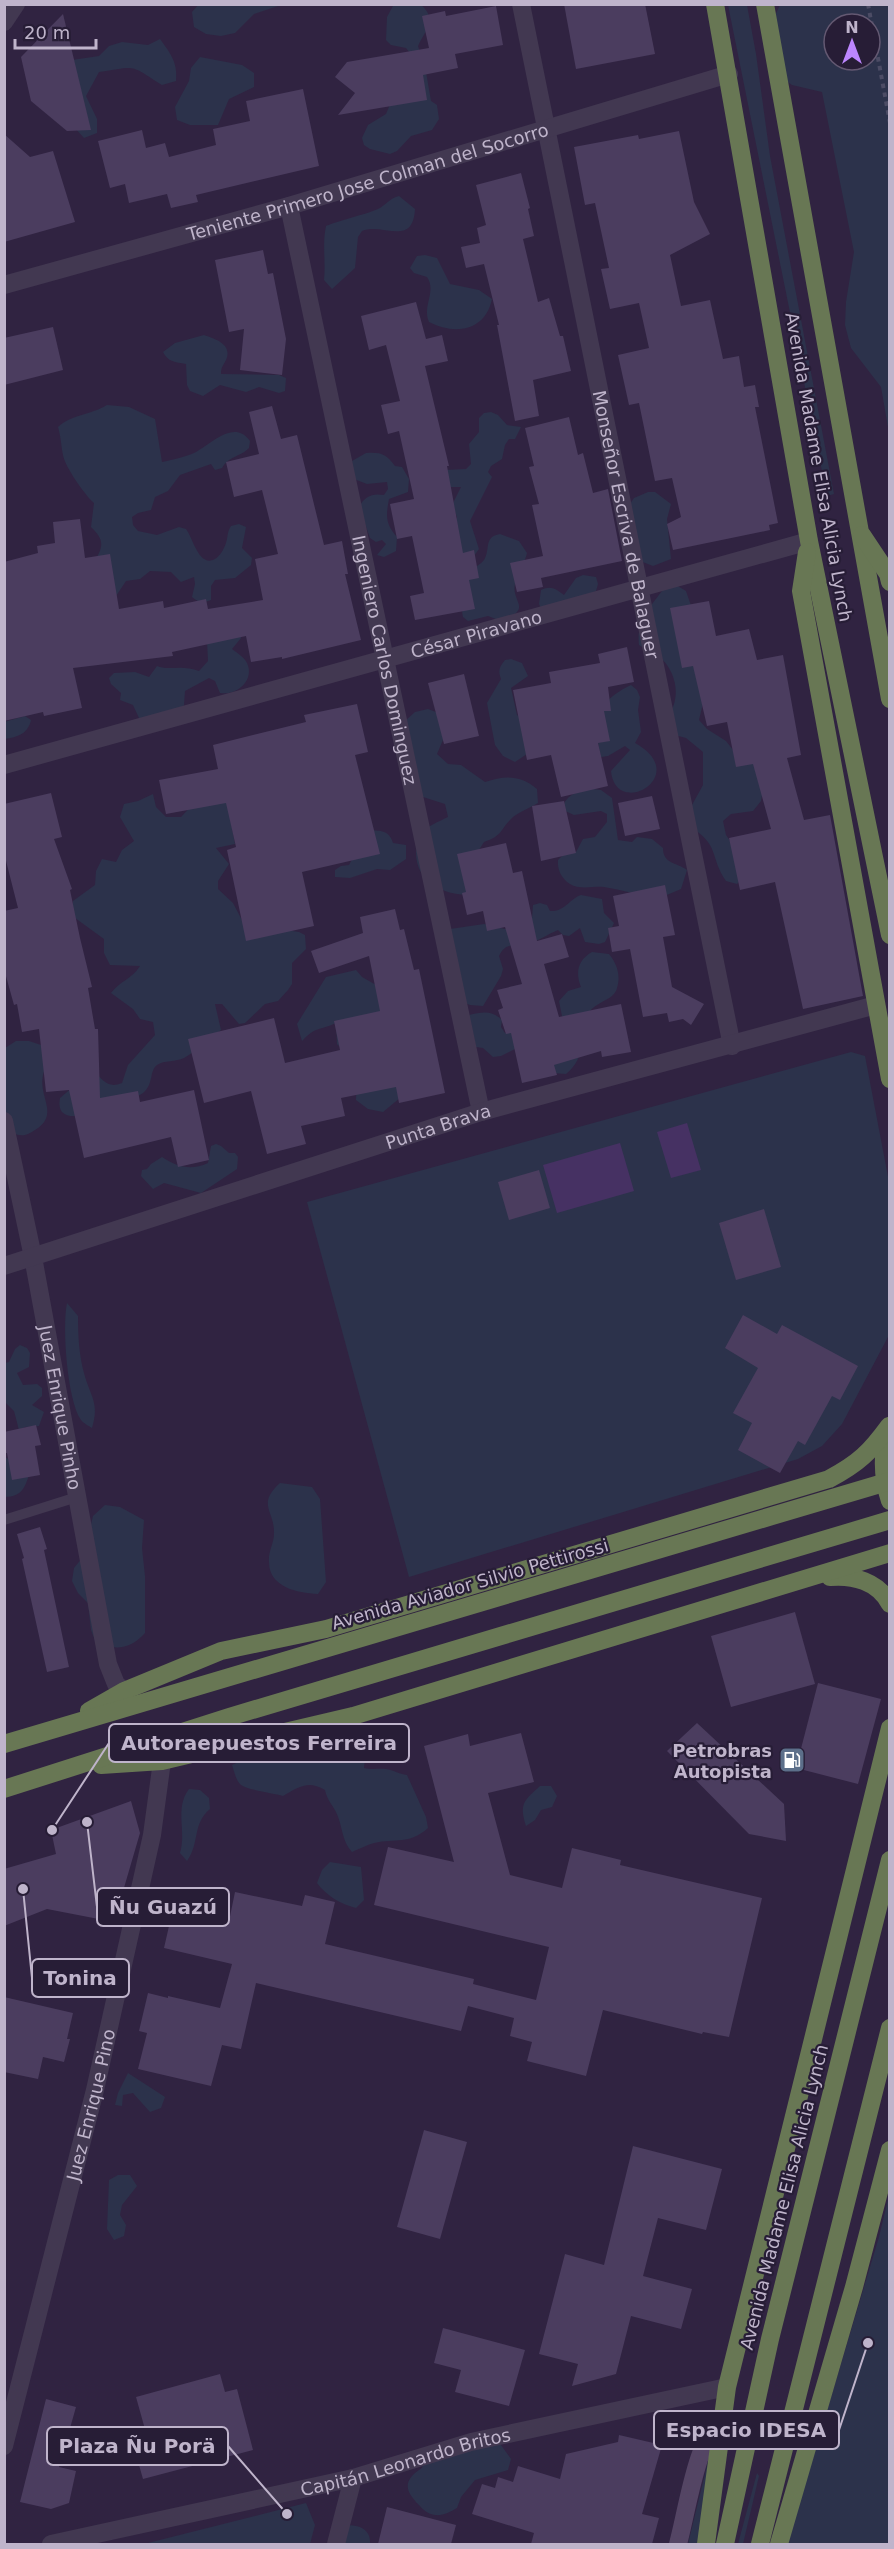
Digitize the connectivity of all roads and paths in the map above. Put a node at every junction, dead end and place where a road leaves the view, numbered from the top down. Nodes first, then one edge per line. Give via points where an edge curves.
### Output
1 (16, 4) edge
2 (520, 4) edge
3 (716, 4) edge
4 (765, 4) edge
5 (868, 4) edge
6 (4, 22) edge
7 (729, 74) junction
8 (890, 123) edge
9 (544, 129) junction
10 (289, 206) junction
11 (4, 285) edge
12 (857, 528) junction
13 (809, 541) junction
14 (890, 582) edge
15 (637, 588) junction
16 (384, 658) junction
17 (890, 699) edge
18 (4, 765) edge
19 (890, 935) edge
20 (876, 1005) junction
21 (732, 1046) junction
22 (890, 1079) edge
23 (482, 1112) junction
24 (4, 1120) edge
25 (33, 1257) junction
26 (4, 1266) edge
27 (890, 1426) edge
28 (890, 1481) edge
29 (77, 1497) junction
30 (890, 1501) edge
31 (4, 1520) edge
32 (890, 1520) edge
33 (890, 1553) edge
34 (807, 1580) junction
35 (890, 1604) edge
36 (124, 1691) junction
37 (62, 1726) junction
38 (890, 1728) edge
39 (4, 1744) edge
40 (162, 1761) junction
41 (72, 1767) junction
42 (4, 1789) edge
43 (890, 1860) edge
44 (890, 2028) edge
45 (890, 2150) edge
46 (728, 2387) junction
47 (724, 2414) junction
48 (4, 2446) edge
49 (353, 2478) junction
50 (51, 2544) edge
51 (336, 2544) edge
52 (678, 2544) edge
53 (706, 2544) edge
54 (725, 2544) edge
55 (760, 2544) edge
56 (779, 2544) edge

1 - 6 street
2 - 9 street, Monseñor Escriva de Balaguer
3 - 7 highway, Avenida Madame Elisa Alicia Lynch
4 - 12 highway, Avenida Madame Elisa Alicia Lynch
5 - 8 path
7 - 9 street, Teniente Primero Jose Colman del Socorro
7 - 13 highway, Avenida Madame Elisa Alicia Lynch
9 - 10 street, Teniente Primero Jose Colman del Socorro
9 - 15 street, Monseñor Escriva de Balaguer
10 - 11 street, Teniente Primero Jose Colman del Socorro
10 - 16 street, Ingeniero Carlos Dominguez
12 - 14 highway
12 - 17 highway, Avenida Madame Elisa Alicia Lynch
13 - 15 street, César Piravano
13 - 19 highway, Avenida Madame Elisa Alicia Lynch
13 - 20 highway via 801,591
15 - 16 street, César Piravano
15 - 21 street, Monseñor Escriva de Balaguer
16 - 18 street, César Piravano
16 - 23 street, Ingeniero Carlos Dominguez
20 - 21 street, Punta Brava
20 - 22 highway
21 - 23 street, Punta Brava
23 - 25 street, Punta Brava
24 - 25 street, Juez Enrique Pinho
25 - 26 street, Punta Brava
25 - 29 street, Juez Enrique Pinho
27 - 30 highway via 883,1468
27 - 36 highway via 869,1453 830,1479 326,1629 221,1650
28 - 37 highway, Avenida Aviador Silvio Pettirossi
29 - 31 lane
29 - 36 street, Juez Enrique Pinho via 108,1664 116,1684
32 - 41 highway
33 - 34 highway
34 - 35 highway via 843,1576 868,1582 885,1594
34 - 40 highway via 353,1716
36 - 37 highway
37 - 39 highway
38 - 46 highway
40 - 41 highway
40 - 48 street, Juez Enrique Pino via 152,1835 95,2090
41 - 42 highway
43 - 54 highway, Avenida Madame Elisa Alicia Lynch via 770,2339
44 - 55 highway
45 - 56 highway
46 - 47 highway
46 - 49 street, Capitán Leonardo Britos via 471,2442
47 - 52 main road via 704,2441
47 - 53 highway
49 - 50 street, Capitán Leonardo Britos
49 - 51 street

